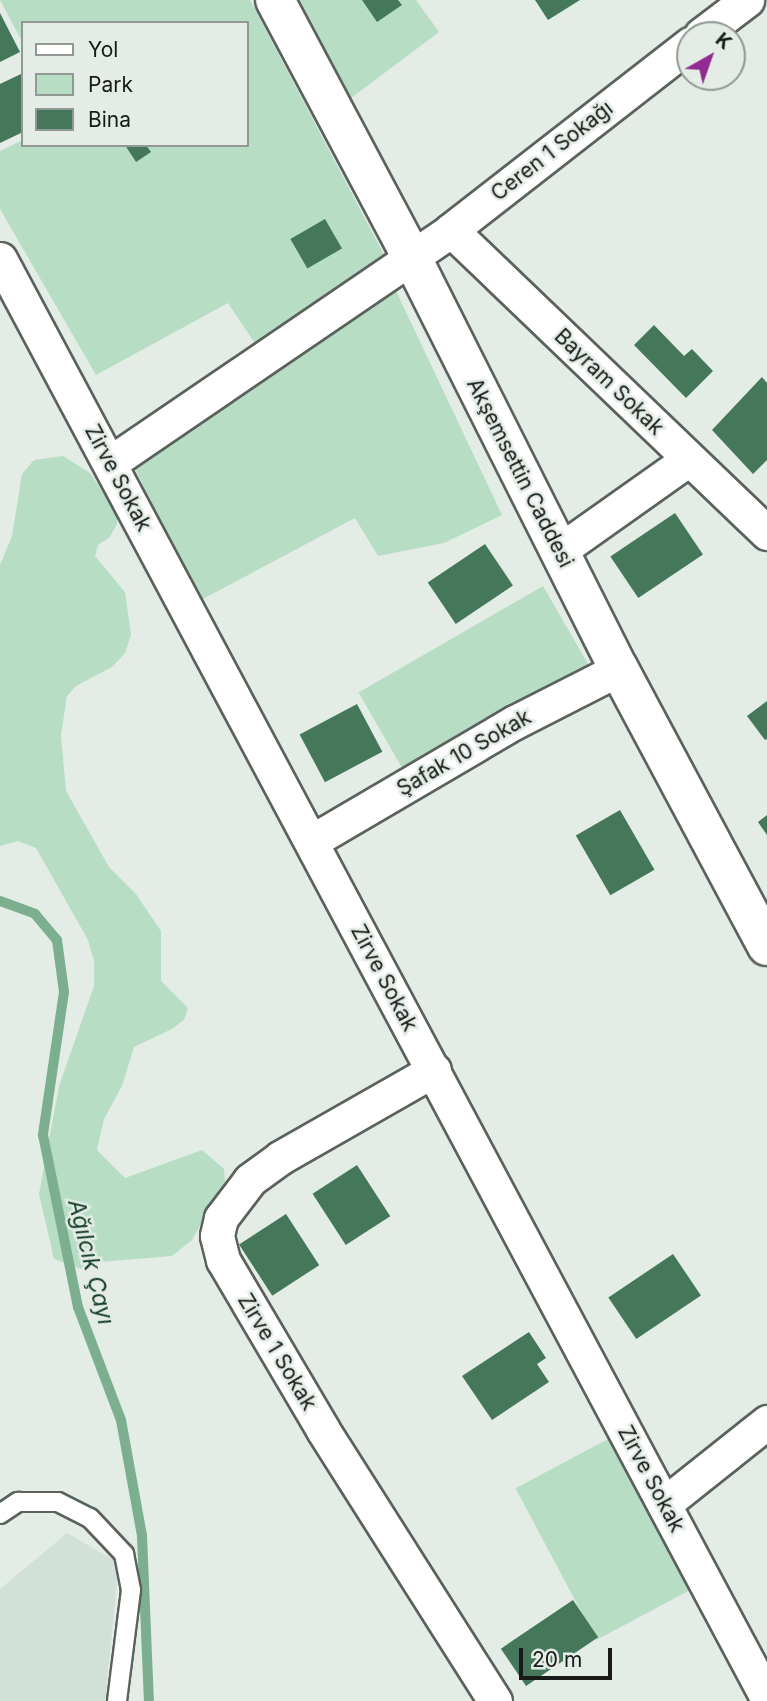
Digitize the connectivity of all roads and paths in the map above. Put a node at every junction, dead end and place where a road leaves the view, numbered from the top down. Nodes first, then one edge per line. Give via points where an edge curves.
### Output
1 (275, 0) edge
2 (747, 0) edge
3 (719, 21) edge
4 (676, 55) edge
5 (451, 230) junction
6 (411, 256) junction
7 (0, 259) edge
8 (689, 459) junction
9 (110, 463) junction
10 (763, 522) edge
11 (559, 551) junction
12 (619, 669) junction
13 (312, 841) junction
14 (767, 946) edge
15 (433, 1070) junction
16 (767, 1422) edge
17 (664, 1504) junction
18 (0, 1514) edge
19 (767, 1698) edge
20 (117, 1701) edge
21 (495, 1701) edge

1 - 6 street, Akşemsettin Caddesi
2 - 3 street
4 - 5 street, Ceren 1 Sokağı
5 - 6 street, Ceren 1 Sokağı
5 - 8 street, Bayram Sokak
6 - 9 street, Ceren 1 Sokağı
6 - 11 street, Akşemsettin Caddesi
7 - 9 street, Zirve Sokak
8 - 10 street, Bayram Sokak
8 - 11 street
9 - 13 street, Zirve Sokak
11 - 12 street, Akşemsettin Caddesi
12 - 13 street, Şafak 10 Sokak via 515,722
12 - 14 street, Akşemsettin Caddesi
13 - 15 street, Zirve Sokak
15 - 17 street, Zirve Sokak
15 - 21 street, Zirve 1 Sokak via 250,1180 221,1218 217,1236 223,1260 323,1430
16 - 17 street
17 - 19 street, Zirve Sokak
18 - 20 lane via 19,1502 58,1502 90,1518 124,1555 131,1590

